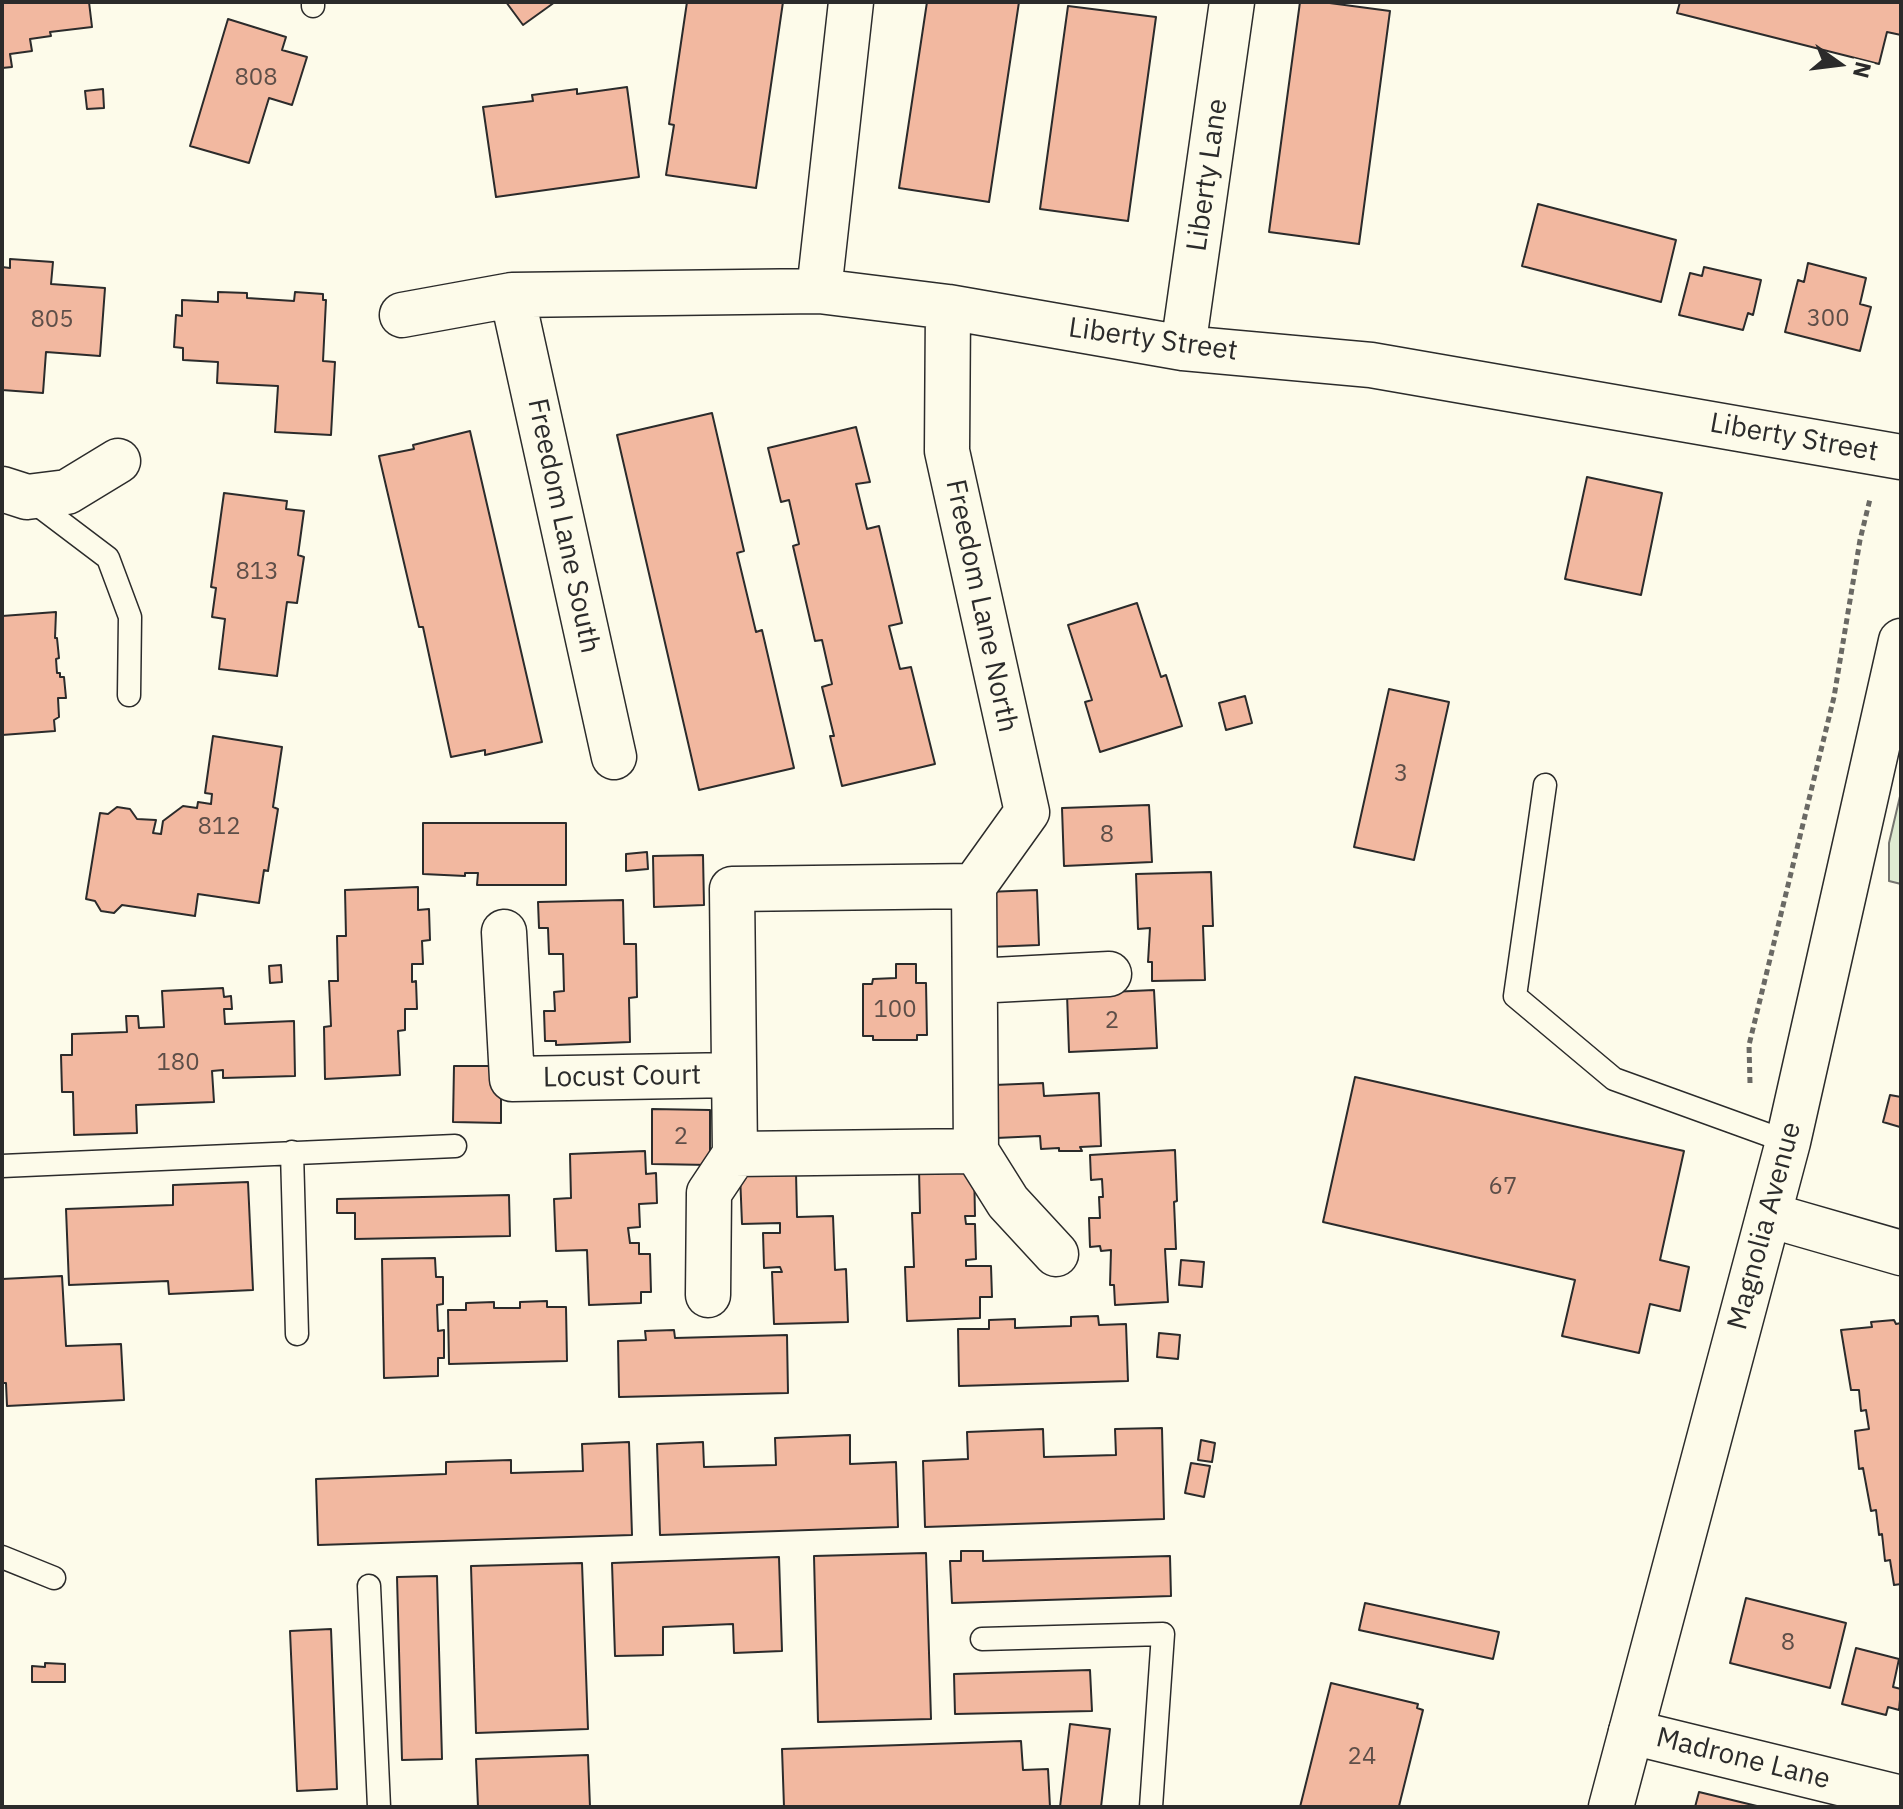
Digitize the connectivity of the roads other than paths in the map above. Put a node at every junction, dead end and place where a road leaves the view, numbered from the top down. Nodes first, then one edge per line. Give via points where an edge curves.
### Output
1 (851, 2) edge
2 (1232, 2) edge
3 (819, 291) junction
4 (512, 295) junction
5 (948, 307) junction
6 (402, 315) dead end
7 (1183, 348) junction
8 (1901, 457) edge
9 (118, 461) dead end
10 (14, 493) edge
11 (1901, 641) edge
12 (129, 695) dead end
13 (614, 757) dead end
14 (1545, 785) dead end
15 (974, 886) junction
16 (504, 932) dead end
17 (1109, 974) dead end
18 (975, 981) junction
19 (734, 1075) junction
20 (1788, 1142) junction
21 (455, 1146) dead end
22 (976, 1151) junction
23 (292, 1152) junction
24 (735, 1154) junction
25 (2, 1166) edge
26 (1769, 1215) junction
27 (1901, 1253) edge
28 (1056, 1254) dead end
29 (708, 1295) dead end
30 (297, 1334) dead end
31 (2, 1557) edge
32 (54, 1578) dead end
33 (369, 1586) dead end
34 (982, 1639) dead end
35 (1631, 1732) junction
36 (1901, 1798) edge
37 (379, 1807) edge
38 (1151, 1807) edge
39 (1611, 1807) edge

1 - 3 street
2 - 7 street, Liberty Lane
3 - 4 street, Liberty Street
3 - 5 street, Liberty Street
4 - 6 street, Liberty Street
4 - 13 street, Freedom Lane South
5 - 7 street, Liberty Street
5 - 15 street, Freedom Lane North via 947,451 1027,812
7 - 8 street, Liberty Street via 1371,365
9 - 10 street via 67,492
10 - 12 lane via 108,558 130,617
11 - 20 street, Magnolia Avenue
14 - 20 lane via 1515,996 1614,1079
15 - 18 street
15 - 19 street via 732,889
16 - 19 street, Locust Court via 512,1079
17 - 18 street
18 - 22 street
19 - 24 street
20 - 26 street, Magnolia Avenue
21 - 23 lane
22 - 24 street
22 - 28 street via 1008,1202
23 - 25 lane
23 - 30 lane
24 - 29 street via 709,1193
26 - 27 street
26 - 35 street, Magnolia Avenue
31 - 32 lane
33 - 37 lane
34 - 38 lane via 1163,1634
35 - 36 street, Madrone Lane
35 - 39 street, Magnolia Avenue

